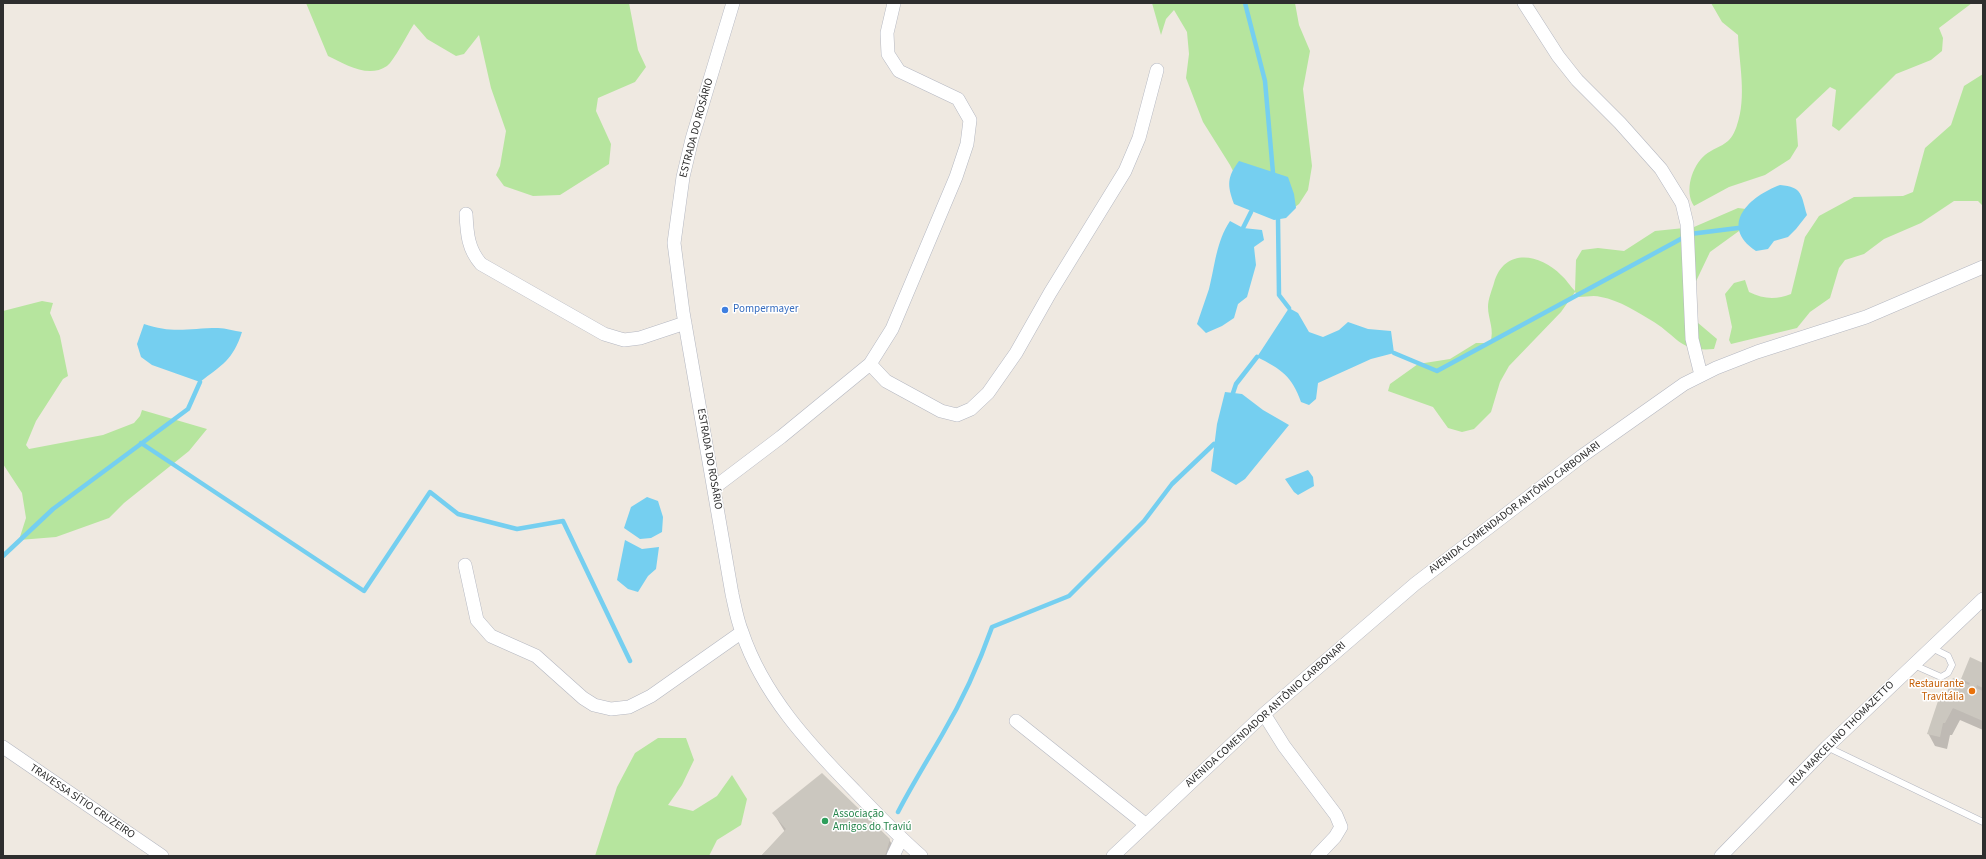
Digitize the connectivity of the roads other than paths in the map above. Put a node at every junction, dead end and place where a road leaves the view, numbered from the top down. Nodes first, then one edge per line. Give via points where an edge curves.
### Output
1 (732, 3) edge
2 (894, 3) edge
3 (1524, 3) edge
4 (1157, 70) dead end
5 (466, 214) dead end
6 (1983, 267) edge
7 (685, 323) junction
8 (870, 364) junction
9 (1701, 375) junction
10 (714, 487) junction
11 (465, 566) dead end
12 (1983, 600) edge
13 (742, 632) junction
14 (1931, 648) junction
15 (1912, 665) junction
16 (1264, 714) junction
17 (1016, 721) dead end
18 (3, 747) edge
19 (1826, 748) junction
20 (1983, 822) edge
21 (1144, 824) junction
22 (901, 839) junction
23 (162, 856) edge
24 (893, 856) edge
25 (921, 856) edge
26 (1113, 856) edge
27 (1317, 856) edge
28 (1721, 856) edge

1 - 7 street, ESTRADA DO ROSÁRIO via 692,139 678,207 674,243
2 - 8 street via 887,33 888,54 899,71 958,99 970,120 967,144 956,177 892,329
3 - 9 street via 1577,80 1661,169 1682,203 1687,224 1692,339
4 - 8 street via 1139,138 1126,171 1016,353 988,393 971,409 957,415 941,411 886,381
5 - 7 street via 468,243 473,255 481,264 604,334 624,340 640,338
6 - 9 street, AVENIDA COMENDADOR ANTÔNIO CARBONARI via 1866,316 1757,352
7 - 10 street, ESTRADA DO ROSÁRIO
8 - 10 street via 782,437
9 - 16 street, AVENIDA COMENDADOR ANTÔNIO CARBONARI via 1684,384 1582,456 1421,580
10 - 13 street, ESTRADA DO ROSÁRIO via 732,594
11 - 13 street via 477,620 491,636 536,656 594,705 611,709 629,707 651,696
12 - 14 street, RUA MARCELINO THOMAZETTO
13 - 22 street, ESTRADA DO ROSÁRIO via 769,688 792,723 821,757
14 - 15 street, RUA MARCELINO THOMAZETTO
14 - 15 lane via 1948,656 1952,665 1948,673 1941,677
15 - 19 street, RUA MARCELINO THOMAZETTO
16 - 21 street, AVENIDA COMENDADOR ANTÔNIO CARBONARI
16 - 27 street via 1284,746 1336,815 1341,827
17 - 21 street
18 - 23 street, TRAVESSA SÍTIO CRUZEIRO
19 - 20 lane
19 - 28 street, RUA MARCELINO THOMAZETTO
21 - 26 street, AVENIDA COMENDADOR ANTÔNIO CARBONARI
22 - 24 street
22 - 25 street, ESTRADA DO ROSÁRIO

